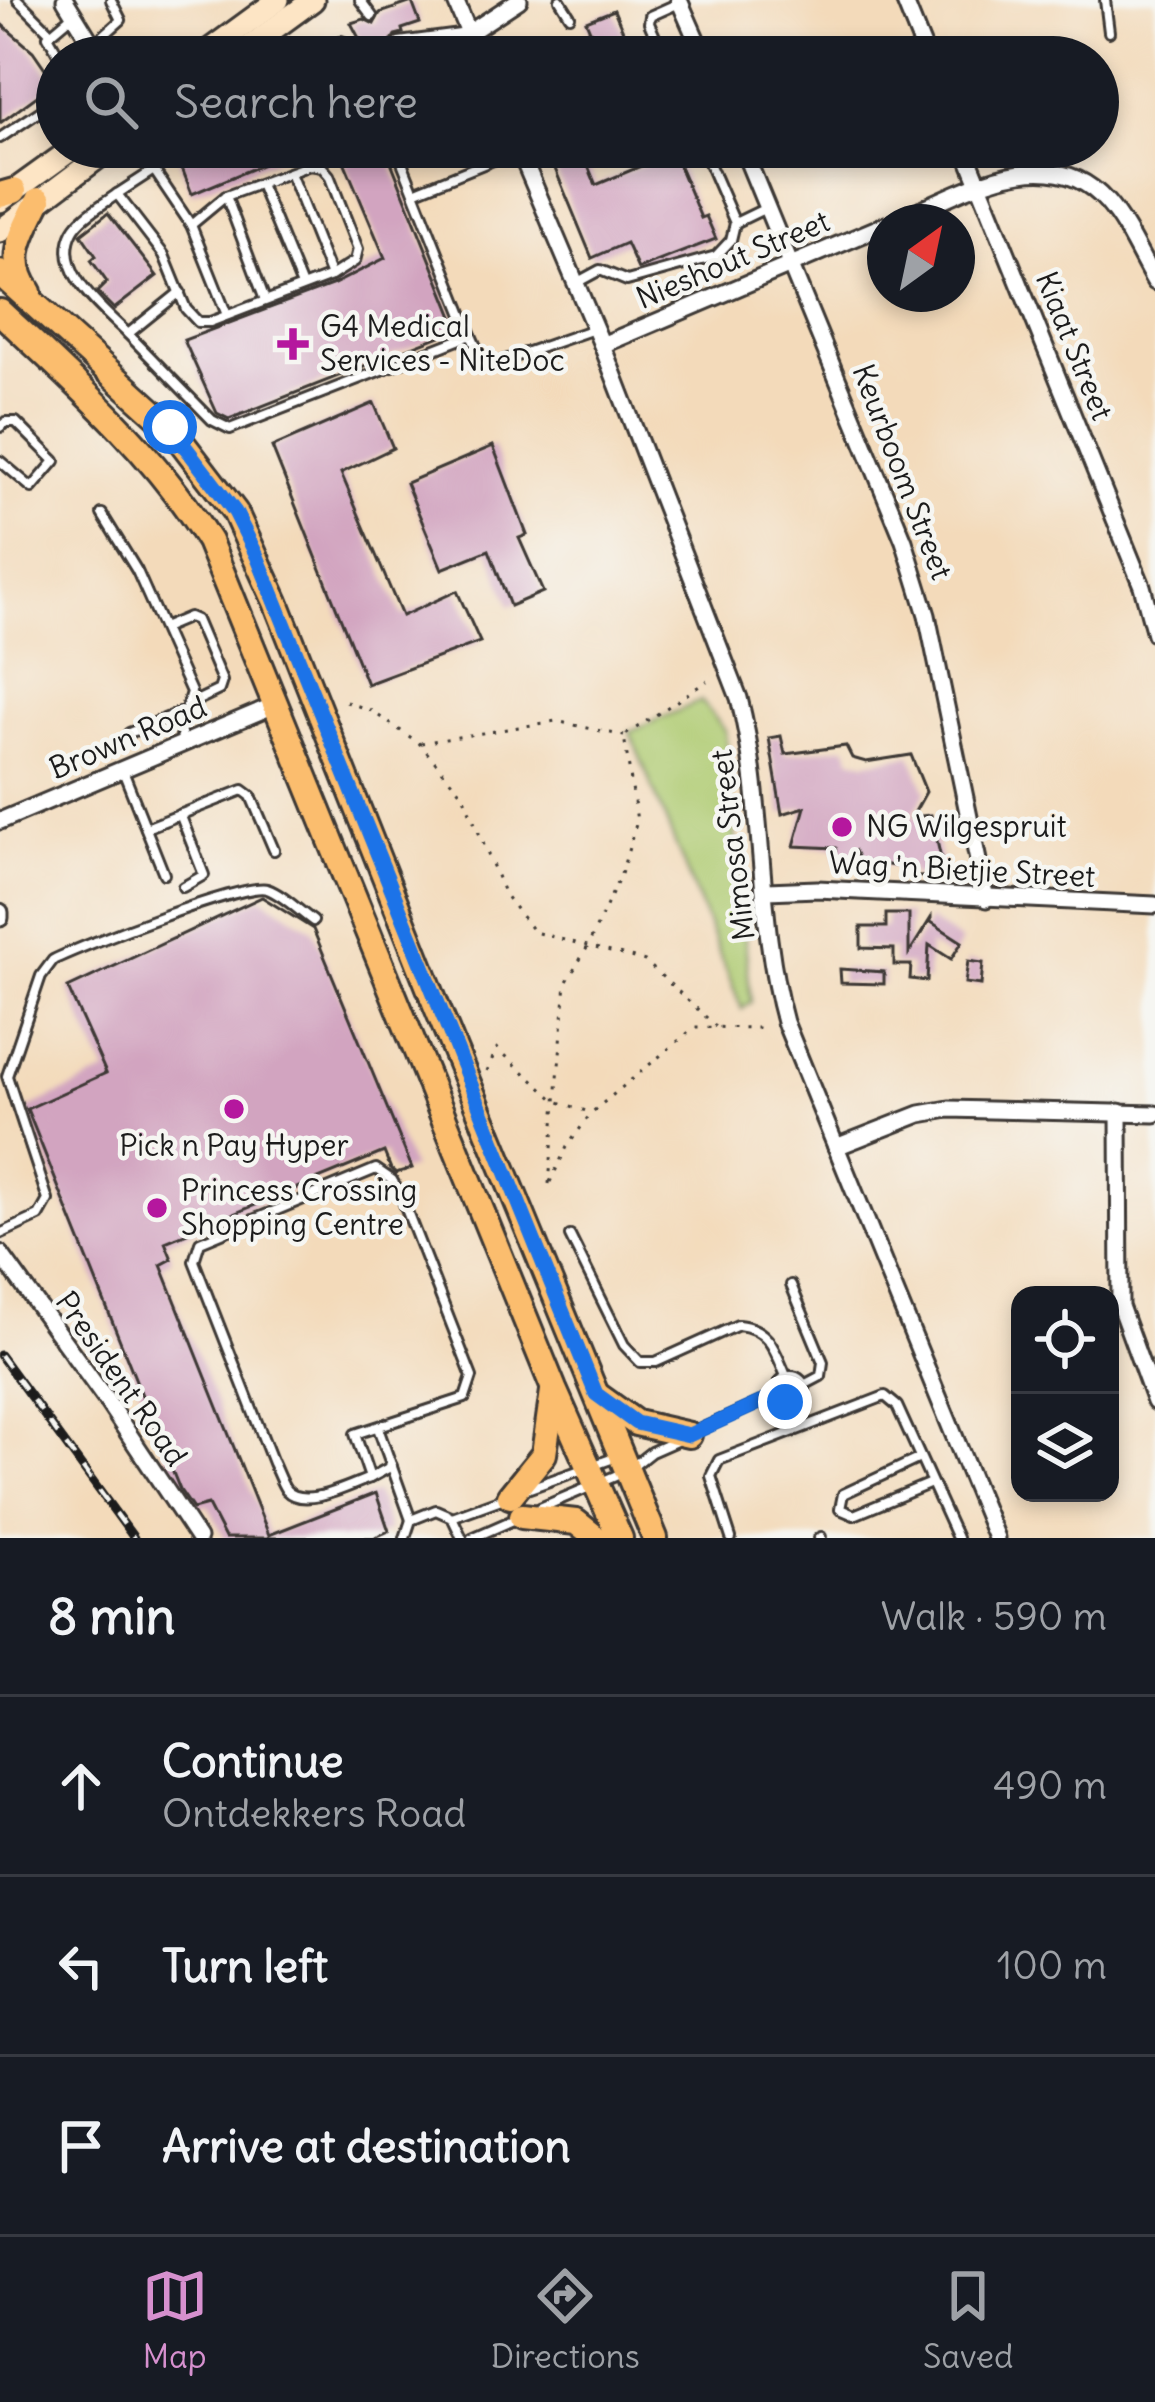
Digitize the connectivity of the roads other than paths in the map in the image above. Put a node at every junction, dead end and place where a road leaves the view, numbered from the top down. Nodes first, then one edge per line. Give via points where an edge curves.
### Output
1 (18, 0) edge
2 (111, 0) edge
3 (278, 0) edge
4 (313, 0) edge
5 (360, 0) edge
6 (455, 0) edge
7 (519, 0) edge
8 (560, 0) edge
9 (904, 0) edge
10 (1105, 0) edge
11 (680, 1) edge
12 (69, 7) edge
13 (372, 16) dead end
14 (570, 16) dead end
15 (50, 32) junction
16 (1109, 32) dead end
17 (469, 33) junction
18 (50, 36) edge
19 (87, 36) edge
20 (108, 36) edge
21 (229, 36) edge
22 (264, 36) edge
23 (446, 36) edge
24 (470, 36) edge
25 (655, 36) edge
26 (695, 36) edge
27 (919, 36) edge
28 (36, 114) edge
29 (0, 138) edge
30 (45, 168) edge
31 (83, 168) edge
32 (306, 168) edge
33 (320, 168) edge
34 (405, 168) edge
35 (471, 168) edge
36 (527, 168) edge
37 (711, 168) edge
38 (751, 168) edge
39 (973, 168) edge
40 (154, 170) joint
41 (290, 173) junction
42 (260, 184) junction
43 (980, 186) junction
44 (414, 192) junction
45 (117, 194) junction
46 (5, 196) edge
47 (226, 196) junction
48 (39, 200) junction
49 (937, 204) edge
50 (768, 207) junction
51 (735, 224) junction
52 (191, 225) junction
53 (0, 230) edge
54 (867, 233) edge
55 (790, 265) junction
56 (0, 273) edge
57 (331, 275) junction
58 (1155, 282) edge
59 (576, 283) junction
60 (302, 286) junction
61 (180, 292) junction
62 (266, 301) junction
63 (0, 313) edge
64 (46, 314) junction
65 (227, 315) junction
66 (594, 328) junction
67 (128, 334) junction
68 (471, 335) junction
69 (602, 345) junction
70 (0, 428) edge
71 (0, 461) edge
72 (102, 514) dead end
73 (163, 628) junction
74 (1155, 634) edge
75 (277, 704) junction
76 (189, 707) junction
77 (129, 733) dead end
78 (183, 743) junction
79 (123, 769) junction
80 (180, 814) junction
81 (0, 821) edge
82 (146, 828) junction
83 (274, 850) dead end
84 (164, 874) dead end
85 (183, 887) dead end
86 (767, 891) junction
87 (986, 899) junction
88 (1155, 905) edge
89 (313, 921) dead end
90 (1119, 1112) junction
91 (1155, 1114) edge
92 (836, 1147) junction
93 (0, 1234) edge
94 (571, 1235) dead end
95 (0, 1252) edge
96 (790, 1285) dead end
97 (786, 1376) junction
98 (804, 1384) junction
99 (554, 1389) junction
100 (596, 1394) junction
101 (777, 1395) junction
102 (1155, 1402) edge
103 (796, 1403) junction
104 (806, 1426) junction
105 (378, 1427) junction
106 (689, 1435) junction
107 (651, 1452) junction
108 (920, 1458) junction
109 (624, 1463) junction
110 (392, 1466) junction
111 (594, 1475) junction
112 (370, 1478) junction
113 (932, 1483) junction
114 (516, 1506) junction
115 (452, 1517) junction
116 (411, 1520) junction
117 (197, 1538) edge
118 (405, 1538) edge
119 (461, 1538) edge
120 (472, 1538) edge
121 (596, 1538) edge
122 (620, 1538) edge
123 (655, 1538) edge
124 (731, 1538) edge
125 (957, 1538) edge
126 (996, 1538) edge

1 - 15 lane
2 - 20 lane via 121,20
3 - 21 main road
4 - 22 main road
5 - 13 lane
6 - 17 street
7 - 17 street
8 - 14 lane
9 - 27 street
10 - 16 lane
11 - 25 lane via 650,16
11 - 26 street
12 - 15 lane
12 - 19 street
15 - 18 lane
17 - 23 lane
17 - 24 street
28 - 29 lane
30 - 46 main road
31 - 48 main road
32 - 41 lane
33 - 57 lane via 358,249 351,267
34 - 44 lane
35 - 44 lane
36 - 59 street, Mimosa Street
37 - 51 lane
38 - 50 street, Keurboom Street
39 - 43 street, Kiaat Street
40 - 45 lane
40 - 52 lane
41 - 42 lane
41 - 57 lane
42 - 47 lane
42 - 60 lane
43 - 49 street, Nieshout Street
43 - 58 street, Nieshout Street via 1023,171 1068,173 1111,206
43 - 74 street, Kiaat Street
44 - 68 lane
45 - 61 lane via 164,255
45 - 67 lane via 76,225 70,243 75,277
47 - 52 lane
47 - 62 lane
48 - 53 main road
48 - 64 main road via 15,259
50 - 51 lane
50 - 55 street, Keurboom Street
51 - 59 lane via 716,256 637,280 600,270
52 - 65 lane
54 - 55 street, Nieshout Street
55 - 69 street, Nieshout Street
55 - 87 street, Keurboom Street via 910,559
56 - 64 main road
57 - 60 lane
59 - 66 street, Mimosa Street
60 - 62 lane
61 - 65 lane via 197,322
61 - 67 lane
62 - 65 lane
63 - 75 main road via 123,427 183,499 209,541
64 - 100 main road via 170,427 235,512
66 - 68 lane via 485,367
66 - 69 street, Mimosa Street
67 - 68 lane via 230,429
69 - 86 street, Mimosa Street via 740,698
70 - 71 lane via 16,422 55,464 32,488
72 - 73 lane
73 - 76 lane via 191,692
73 - 76 lane via 196,620 222,680
75 - 78 street, Brown Road
75 - 99 main road
76 - 77 lane
76 - 78 lane
78 - 79 street, Brown Road
79 - 81 street, Brown Road
79 - 82 lane
80 - 82 lane
80 - 83 lane via 243,790
80 - 85 lane via 204,875
82 - 84 lane
86 - 87 street, Wag 'n Bietjie Street
86 - 92 street, Mimosa Street via 779,1000
87 - 88 street, Wag 'n Bietjie Street
89 - 93 lane via 258,888 53,960 7,1076 48,1200 39,1216
90 - 91 street
90 - 92 street via 949,1109
90 - 102 street via 1120,1306
92 - 126 street, Mimosa Street
94 - 97 lane via 623,1345 640,1362 751,1326 771,1341
95 - 117 street, President Road
96 - 98 lane via 823,1362 821,1376
97 - 98 lane
97 - 101 lane
98 - 103 lane
99 - 111 main road
99 - 114 main road via 544,1454
100 - 106 main road via 636,1423
100 - 109 main road
101 - 103 lane
101 - 106 lane
103 - 104 lane
104 - 108 lane via 885,1396
104 - 124 lane via 716,1465 711,1476
105 - 110 lane
105 - 112 lane via 355,1434
105 - 112 lane via 465,1398 472,1377 400,1196 376,1169 200,1242 194,1261 286,1490 313,1497
106 - 107 lane
107 - 109 lane
107 - 109 lane
108 - 113 lane
108 - 113 lane via 843,1494 840,1509 854,1515
109 - 111 lane
109 - 111 lane
109 - 123 main road
110 - 112 lane
110 - 116 lane
111 - 114 lane
111 - 114 lane
111 - 122 main road
113 - 125 lane
114 - 115 lane
114 - 120 lane
114 - 121 main road via 576,1522
115 - 116 lane via 436,1510
115 - 119 lane
116 - 118 lane

